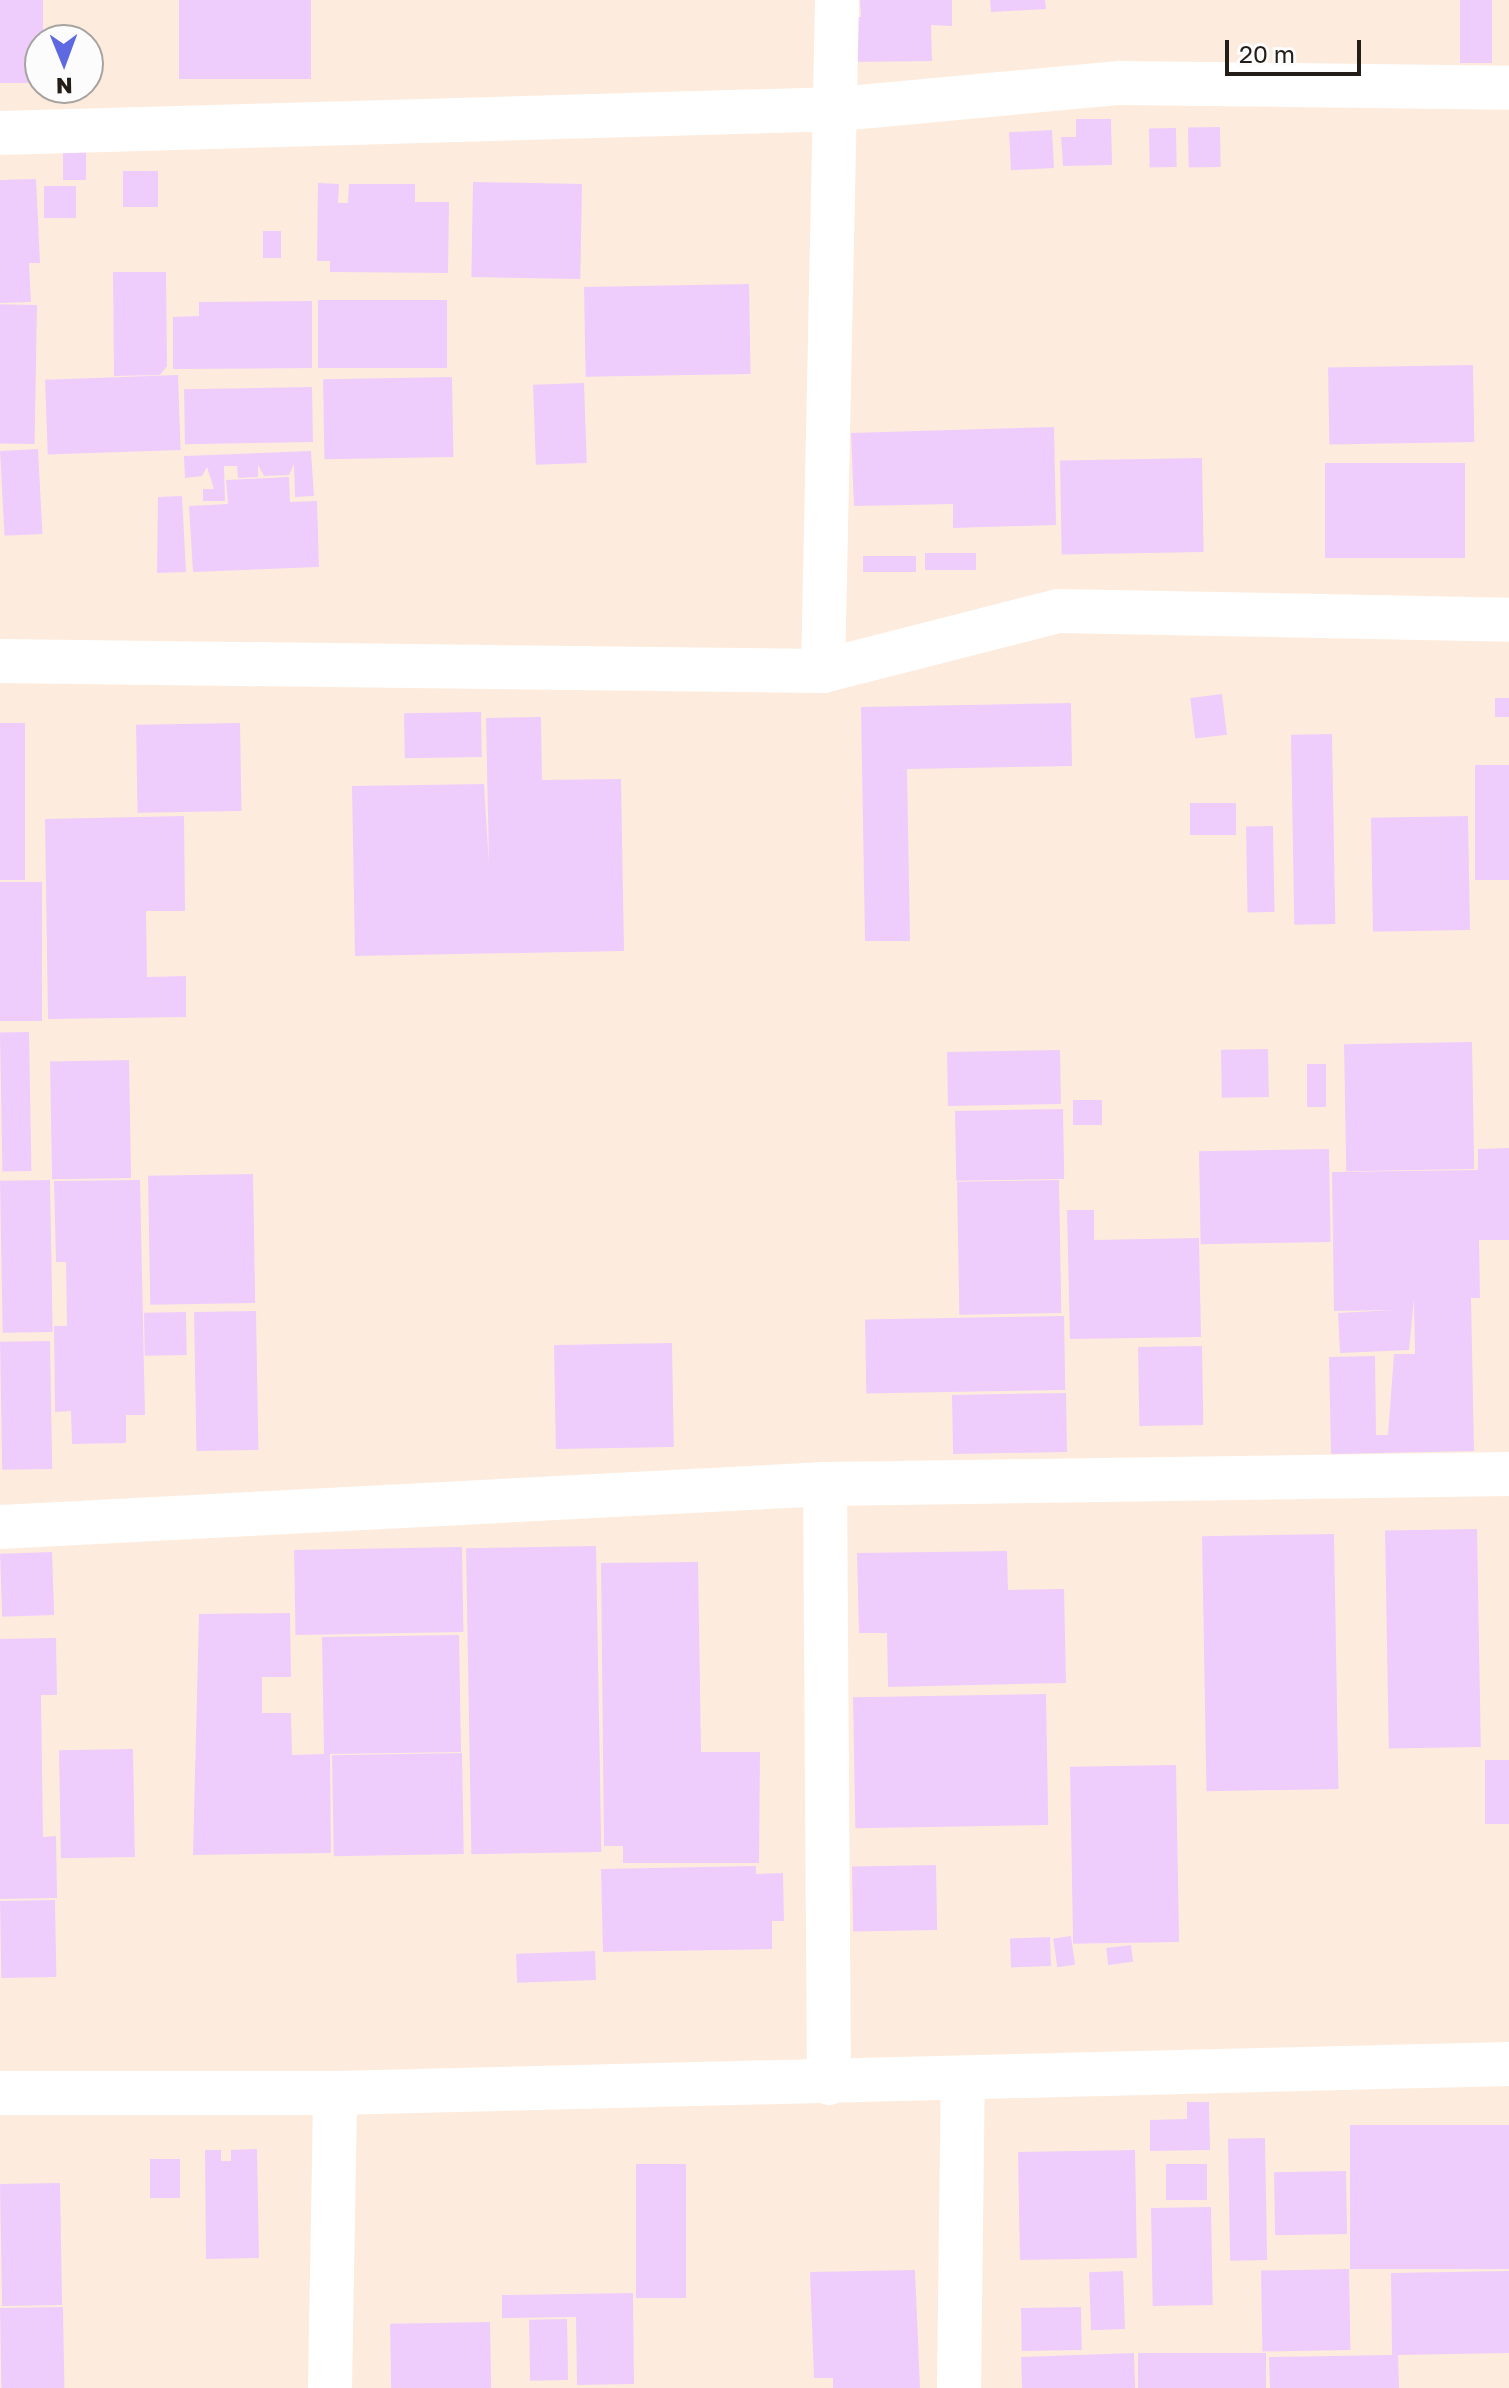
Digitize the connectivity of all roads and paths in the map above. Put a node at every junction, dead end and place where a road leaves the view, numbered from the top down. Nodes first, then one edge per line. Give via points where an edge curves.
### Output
1 (837, 0) edge
2 (1509, 88) edge
3 (838, 109) junction
4 (0, 133) edge
5 (1509, 620) edge
6 (0, 661) edge
7 (823, 671) junction
8 (1509, 1474) edge
9 (825, 1484) junction
10 (0, 1527) edge
11 (1509, 2064) edge
12 (963, 2079) junction
13 (829, 2083) junction
14 (0, 2093) edge
15 (335, 2093) junction
16 (330, 2388) edge
17 (959, 2388) edge

1 - 3 street
2 - 3 street via 1120,83
3 - 4 street
3 - 7 street
5 - 7 street via 1058,611
6 - 7 street
8 - 9 street
9 - 10 street
9 - 13 street
11 - 12 street
12 - 13 street
12 - 17 street
13 - 15 street
14 - 15 street
15 - 16 street

